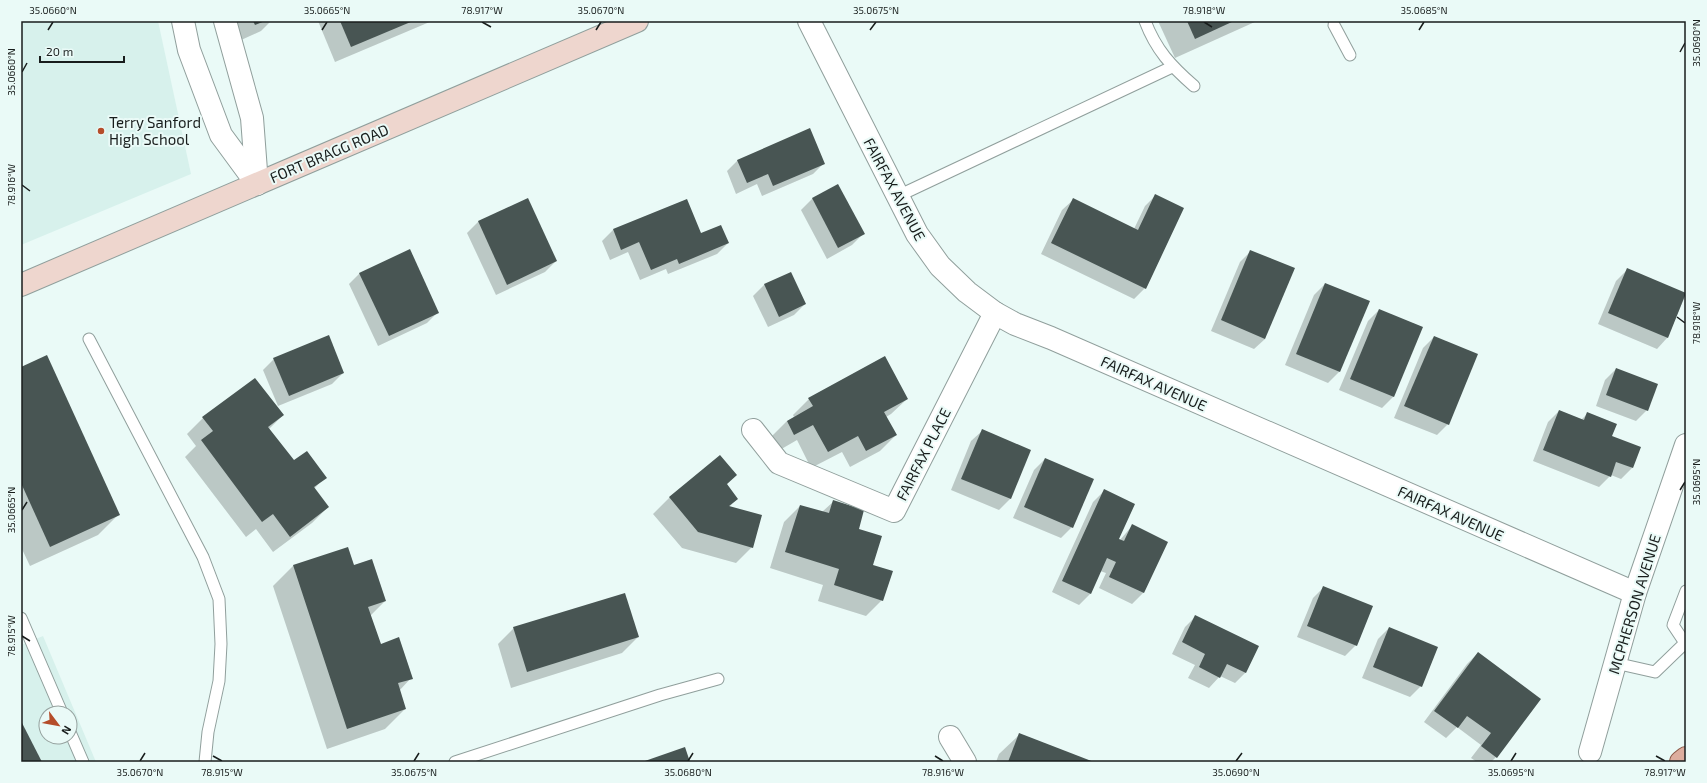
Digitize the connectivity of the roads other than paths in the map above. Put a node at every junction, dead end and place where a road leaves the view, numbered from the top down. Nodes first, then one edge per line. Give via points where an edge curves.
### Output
1 (183, 21) edge
2 (226, 21) edge
3 (637, 21) edge
4 (809, 21) edge
5 (1145, 21) edge
6 (1334, 24) dead end
7 (613, 26) edge
8 (1350, 55) dead end
9 (1172, 67) junction
10 (1194, 86) dead end
11 (257, 184) junction
12 (898, 196) junction
13 (21, 285) edge
14 (995, 313) junction
15 (89, 339) dead end
16 (753, 430) dead end
17 (1686, 445) edge
18 (1686, 591) edge
19 (1635, 593) junction
20 (21, 618) edge
21 (1615, 663) junction
22 (718, 679) dead end
23 (59, 705) edge
24 (950, 737) dead end
25 (76, 745) edge
26 (1686, 758) edge
27 (1590, 759) edge
28 (83, 762) edge
29 (205, 762) edge
30 (455, 762) edge
31 (964, 762) edge
32 (1681, 762) edge

1 - 11 street via 189,50 221,135
2 - 11 street via 252,118
3 - 7 main road, FORT BRAGG ROAD
4 - 12 street, FAIRFAX AVENUE
5 - 9 lane via 1152,39
6 - 8 lane
7 - 11 main road, FORT BRAGG ROAD
9 - 10 lane
9 - 12 lane
11 - 13 main road, FORT BRAGG ROAD
12 - 14 street, FAIRFAX AVENUE via 917,234 940,266 967,292
14 - 16 street, FAIRFAX PLACE via 894,511 779,463
14 - 19 street, FAIRFAX AVENUE via 1015,324
15 - 29 lane via 203,557 219,599 222,644 219,681 208,732
17 - 19 street, MCPHERSON AVENUE
18 - 21 lane via 1673,625 1684,643 1655,672
19 - 21 street, MCPHERSON AVENUE
20 - 23 lane
21 - 27 street, MCPHERSON AVENUE
22 - 30 lane via 660,695
24 - 31 street
25 - 28 lane
26 - 32 main road

